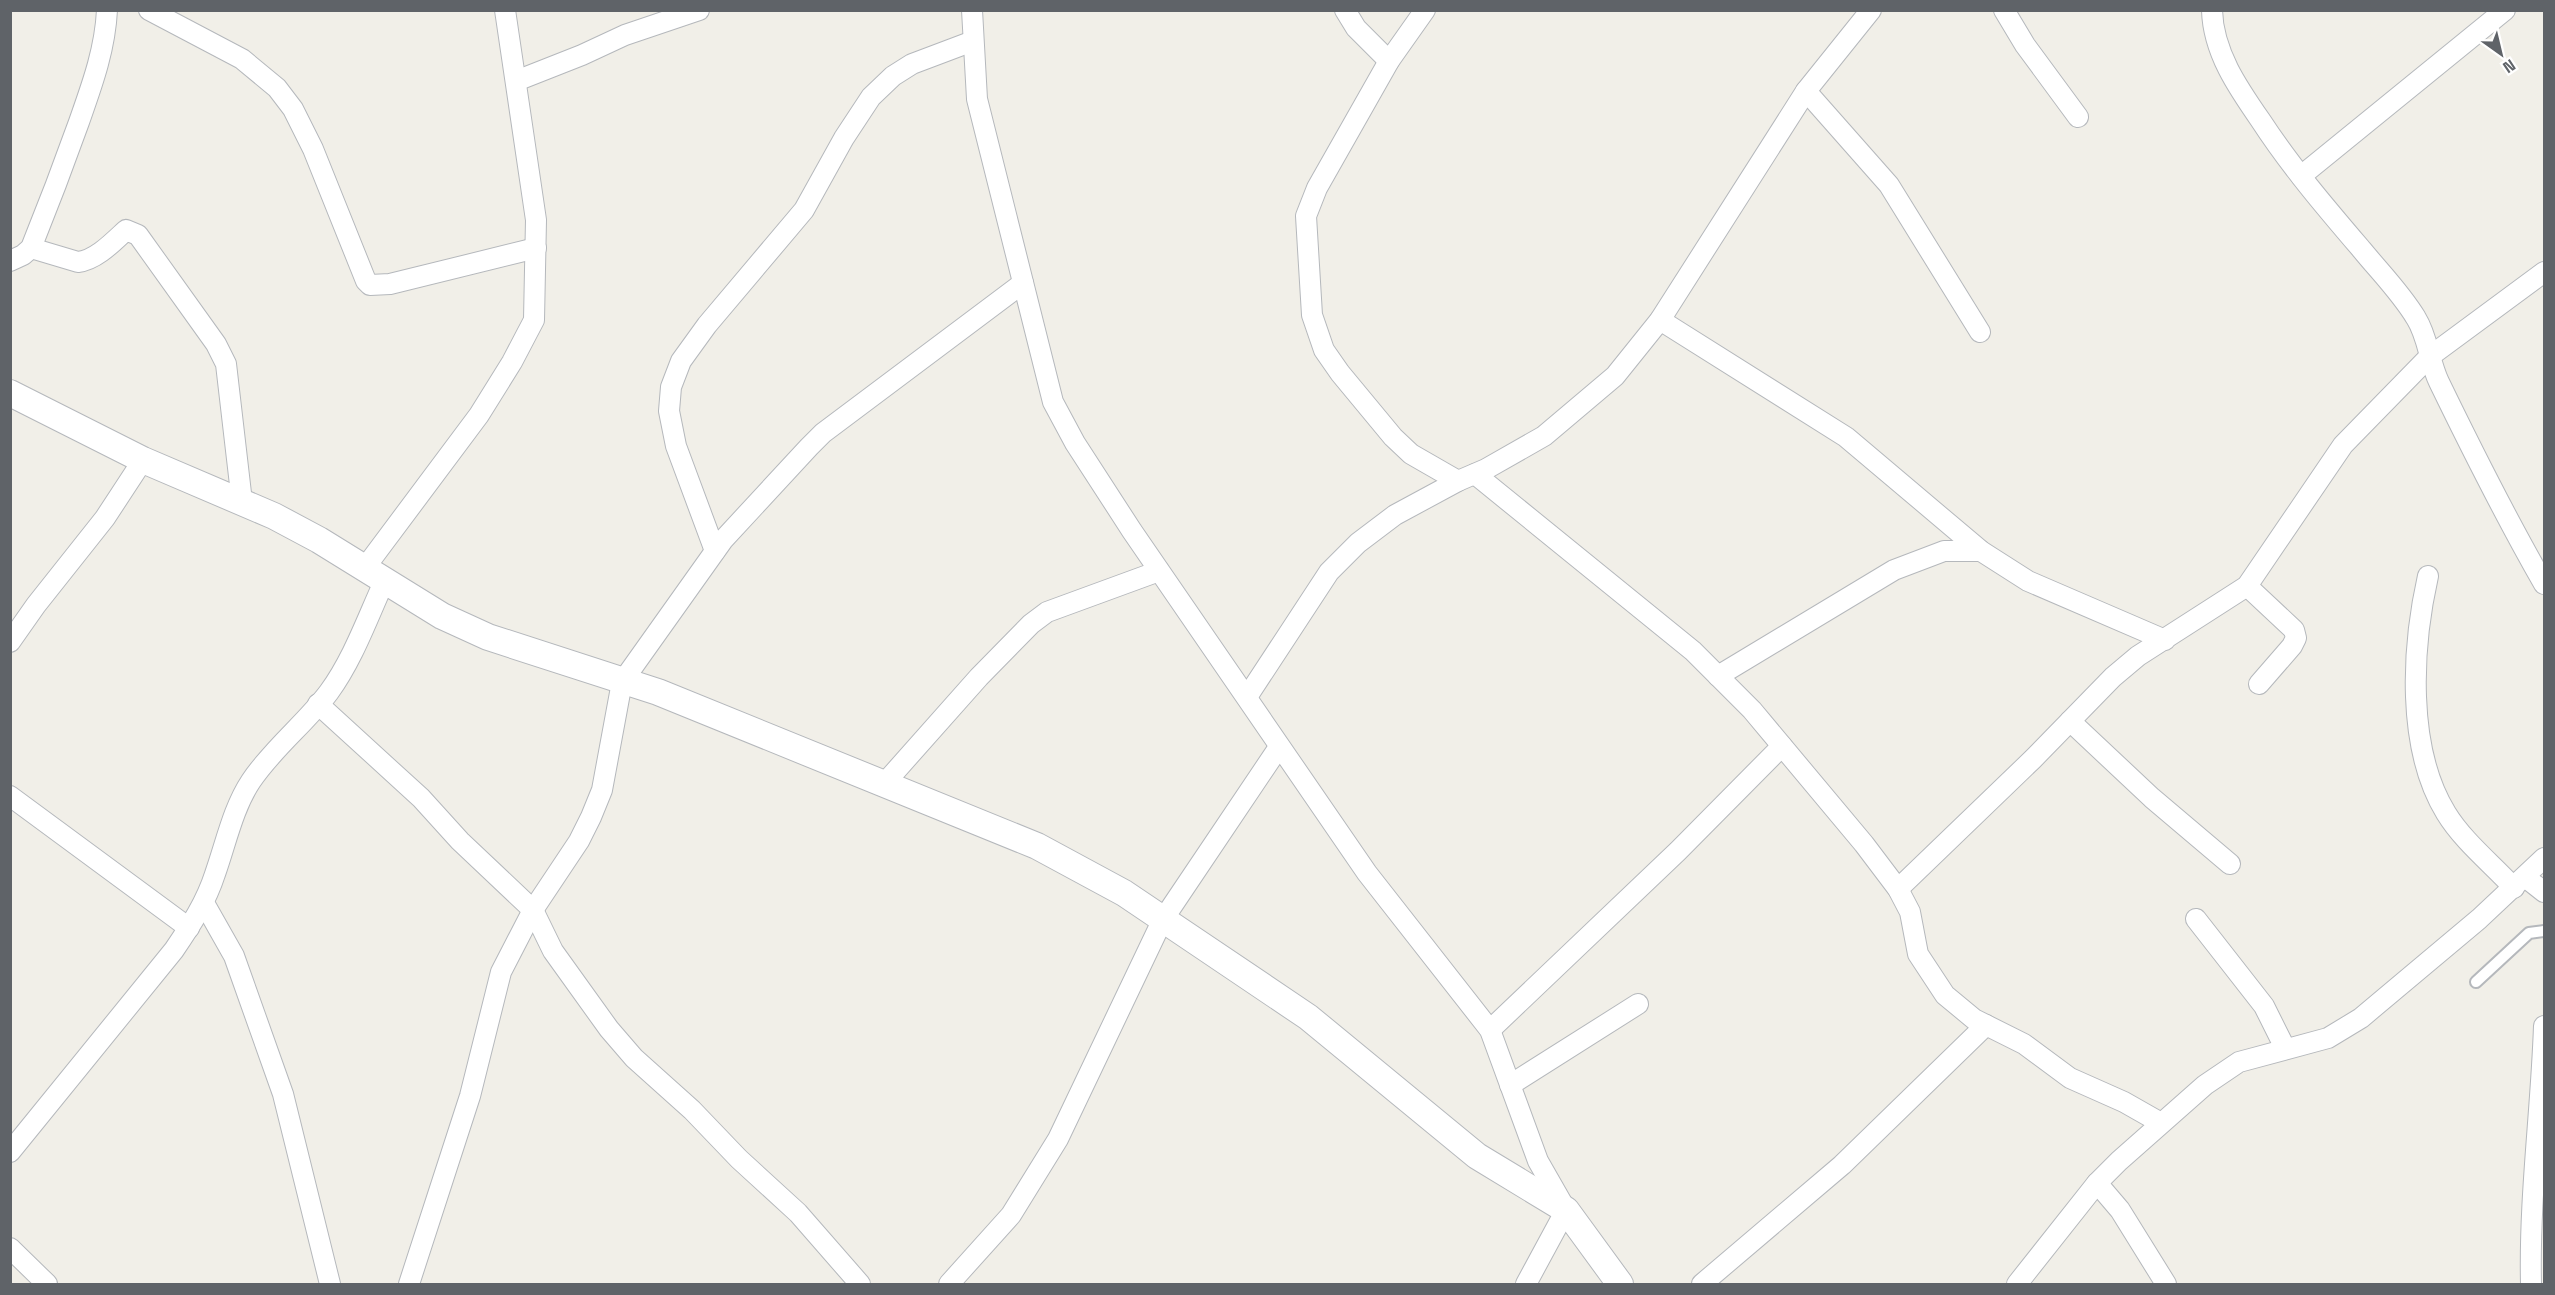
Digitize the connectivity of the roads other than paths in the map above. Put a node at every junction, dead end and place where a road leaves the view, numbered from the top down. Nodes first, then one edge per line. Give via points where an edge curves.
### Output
1 (107, 10) edge
2 (148, 10) edge
3 (505, 10) edge
4 (699, 10) edge
5 (972, 10) edge
6 (1344, 10) edge
7 (1425, 10) edge
8 (1871, 10) edge
9 (2004, 10) edge
10 (2212, 10) edge
11 (2505, 10) edge
12 (973, 41) junction
13 (1389, 61) junction
14 (516, 81) junction
15 (1806, 91) junction
16 (2079, 117) dead end
17 (2301, 176) junction
18 (31, 248) junction
19 (536, 248) junction
20 (10, 261) edge
21 (2544, 272) edge
22 (1023, 284) junction
23 (1660, 320) junction
24 (1980, 332) dead end
25 (2429, 357) junction
26 (10, 393) edge
27 (143, 460) junction
28 (1467, 478) junction
29 (242, 502) junction
30 (716, 551) junction
31 (1981, 551) junction
32 (1159, 571) junction
33 (374, 576) junction
34 (2428, 576) dead end
35 (2544, 584) edge
36 (2247, 586) junction
37 (2165, 640) junction
38 (10, 642) edge
39 (1718, 676) junction
40 (622, 682) junction
41 (2259, 684) dead end
42 (1247, 697) junction
43 (318, 704) junction
44 (2070, 721) junction
45 (1782, 746) junction
46 (1279, 747) junction
47 (884, 784) junction
48 (10, 796) edge
49 (2544, 858) edge
50 (2230, 864) dead end
51 (2520, 882) junction
52 (1898, 890) junction
53 (2544, 892) edge
54 (204, 903) junction
55 (533, 910) junction
56 (2196, 919) dead end
57 (1162, 921) junction
58 (189, 928) junction
59 (2544, 931) edge
60 (2476, 982) dead end
61 (1638, 1004) dead end
62 (1986, 1025) junction
63 (2544, 1026) edge
64 (1490, 1030) junction
65 (2285, 1048) junction
66 (1510, 1086) junction
67 (2161, 1123) junction
68 (10, 1152) edge
69 (2097, 1184) junction
70 (1566, 1210) junction
71 (2537, 1247) edge
72 (10, 1248) edge
73 (47, 1284) edge
74 (330, 1284) edge
75 (409, 1284) edge
76 (860, 1284) edge
77 (949, 1284) edge
78 (1527, 1284) edge
79 (1620, 1284) edge
80 (1702, 1284) edge
81 (2017, 1284) edge
82 (2166, 1284) edge
83 (2531, 1284) edge

1 - 18 street via 106,36 96,72
2 - 19 street via 242,58 277,88 305,133 370,285 390,284
3 - 14 street
4 - 14 street via 625,35
5 - 12 street
6 - 13 street
7 - 13 street
8 - 15 street
9 - 16 street
10 - 17 street via 2212,30 2228,69 2272,139
11 - 17 street
12 - 22 street via 977,99
12 - 30 street via 912,64 871,97 804,210 681,361 671,387 669,411 676,447
13 - 28 street via 1317,188 1306,216 1312,315 1329,358 1393,437 1411,454
14 - 19 street via 536,220
15 - 23 street
15 - 24 street via 1889,185
17 - 25 street via 2406,302 2418,321
18 - 20 street
18 - 29 street via 78,262 103,250 126,230 138,236 216,344 226,364
19 - 33 street via 534,320 479,415
21 - 25 street
22 - 30 street via 823,433
22 - 32 street via 1053,402 1074,443
23 - 28 street via 1615,376 1574,412 1544,436
23 - 31 street via 1846,438
25 - 35 street via 2478,464
25 - 36 street via 2343,445
26 - 27 street
27 - 29 street
27 - 38 street via 105,518
28 - 39 street via 1684,644
28 - 42 street via 1395,515 1351,550 1329,572
29 - 33 street via 319,540
30 - 40 street
31 - 37 street via 2028,581
31 - 39 street via 1944,551 1894,570
32 - 42 street
32 - 47 street via 1057,608 1031,624
33 - 40 street via 442,616 488,637
33 - 43 street via 344,669
34 - 51 street via 2419,617 2415,685 2421,741 2434,790 2447,815
36 - 37 street
36 - 41 street via 2294,630 2296,638
37 - 44 street via 2113,677
39 - 45 street
40 - 47 street via 658,692
40 - 55 street via 602,790 595,808 579,841
42 - 46 street
43 - 54 street via 251,782 225,838
43 - 55 street via 421,798
44 - 50 street
44 - 52 street
45 - 52 street
45 - 64 street
46 - 57 street
46 - 64 street via 1366,873
47 - 57 street via 1037,846 1124,893
48 - 58 street
49 - 51 street
51 - 53 street
51 - 65 street via 2361,1018 2328,1038
52 - 62 street via 1910,912 1917,954 1945,995
54 - 58 street
54 - 74 street via 234,956 283,1094
55 - 75 street via 501,972 470,1096
55 - 76 street via 553,951 634,1058 798,1213
56 - 65 street via 2264,1006
57 - 70 street via 1308,1017 1477,1156
57 - 77 street via 1058,1139 1011,1215
58 - 68 street
59 - 60 lane via 2529,933
61 - 66 street
62 - 67 street via 2024,1044 2070,1078
62 - 80 street via 1842,1165
63 - 71 street via 2532,1185
64 - 66 street
65 - 67 street via 2240,1062 2205,1085
66 - 70 street via 1538,1161
67 - 69 street
69 - 81 street
69 - 82 street via 2120,1210
70 - 78 street
70 - 79 street
71 - 83 street
72 - 73 street

